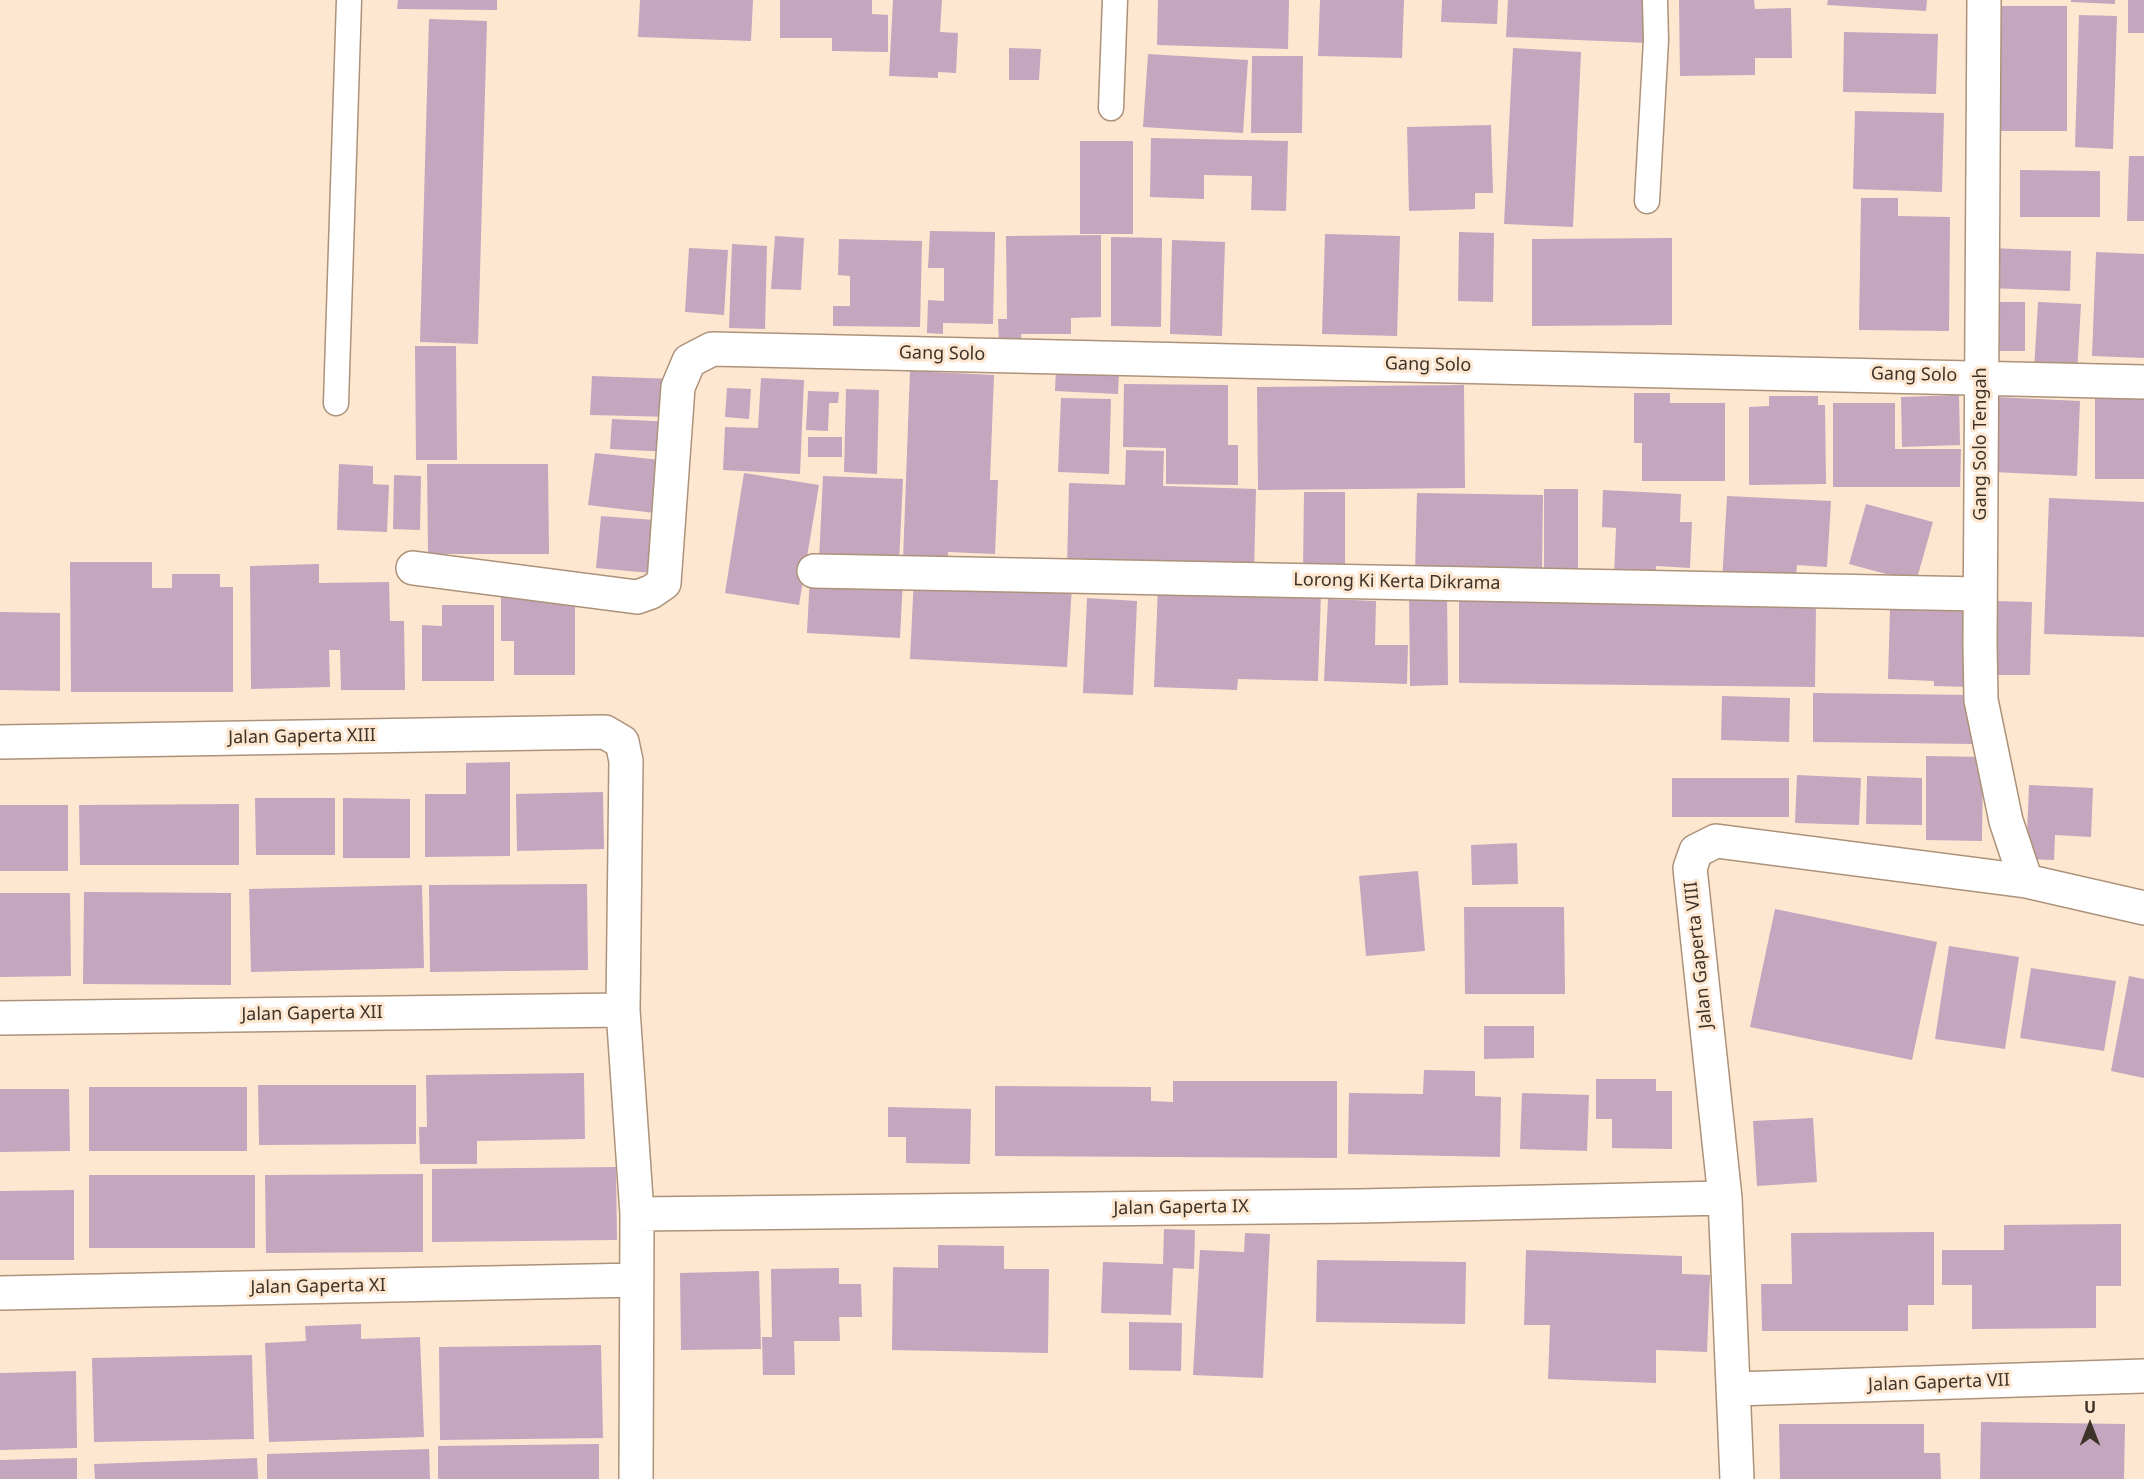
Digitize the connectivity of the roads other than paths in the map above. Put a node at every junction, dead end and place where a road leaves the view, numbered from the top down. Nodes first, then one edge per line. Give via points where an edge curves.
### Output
1 (349, 0) edge
2 (1115, 0) edge
3 (1656, 0) edge
4 (1984, 0) edge
5 (1111, 108) dead end
6 (1647, 201) dead end
7 (1982, 377) junction
8 (2144, 382) edge
9 (336, 403) dead end
10 (413, 568) dead end
11 (814, 571) dead end
12 (1980, 594) junction
13 (0, 742) edge
14 (2026, 881) junction
15 (2144, 908) edge
16 (623, 1010) junction
17 (0, 1018) edge
18 (1725, 1198) junction
19 (637, 1214) junction
20 (637, 1280) junction
21 (0, 1293) edge
22 (2144, 1376) edge
23 (1735, 1389) junction
24 (636, 1479) edge
25 (1737, 1479) edge

1 - 9 lane
2 - 5 lane
3 - 6 lane
4 - 7 street, Gang Solo Tengah
7 - 8 street, Gang Solo
7 - 10 street, Gang Solo via 712,350 689,361 678,387 664,583 637,597
7 - 12 street, Gang Solo Tengah
11 - 12 street, Lorong Ki Kerta Dikrama
12 - 14 street, Gang Solo Tengah via 1981,700 2006,821
13 - 16 street, Jalan Gaperta XIII via 604,732 622,742 626,761
14 - 15 street, Jalan Gaperta VIII
14 - 18 street, Jalan Gaperta VIII via 1716,841 1696,851 1690,868
16 - 17 street, Jalan Gaperta XII
16 - 19 street
18 - 19 street, Jalan Gaperta IX
18 - 23 street, Jalan Gaperta VIII
19 - 20 street
20 - 21 street, Jalan Gaperta XI
20 - 24 street
22 - 23 street, Jalan Gaperta VII
23 - 25 street, Jalan Gaperta VIII

